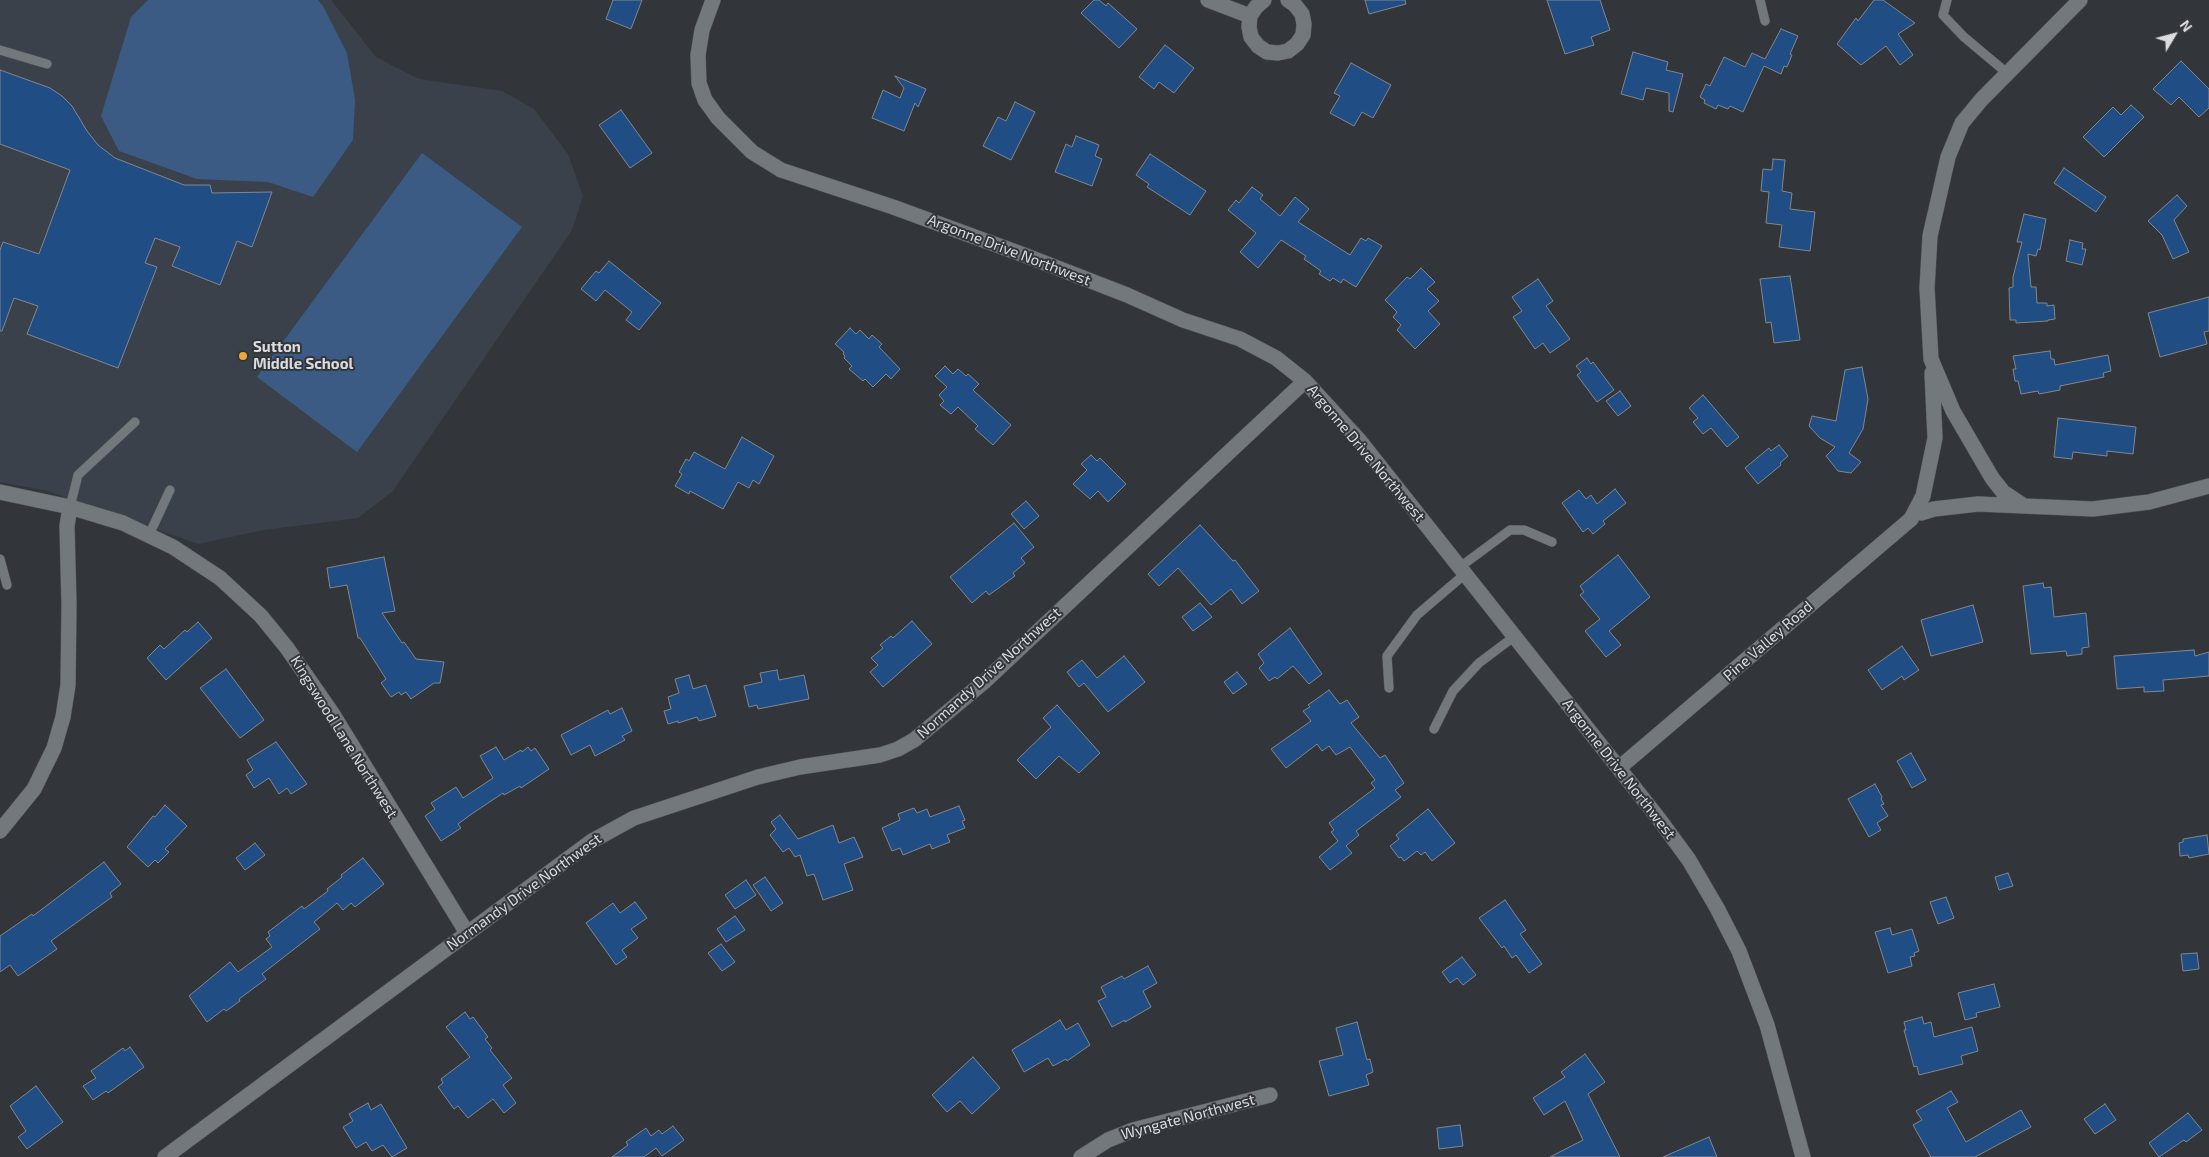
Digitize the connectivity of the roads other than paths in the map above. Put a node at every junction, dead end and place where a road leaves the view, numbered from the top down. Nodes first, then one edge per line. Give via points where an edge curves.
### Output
1 (713, 0) edge
2 (1208, 0) edge
3 (1264, 0) edge
4 (1288, 0) edge
5 (1760, 0) edge
6 (1947, 0) edge
7 (2080, 0) edge
8 (1250, 16) junction
9 (1765, 21) dead end
10 (0, 50) edge
11 (47, 64) dead end
12 (2007, 73) junction
13 (1931, 359) junction
14 (1305, 380) junction
15 (135, 422) dead end
16 (2209, 486) edge
17 (170, 490) dead end
18 (0, 492) edge
19 (2024, 506) junction
20 (70, 507) junction
21 (1916, 512) junction
22 (149, 535) junction
23 (1552, 542) dead end
24 (0, 559) edge
25 (1463, 570) junction
26 (7, 585) dead end
27 (1515, 636) junction
28 (1389, 688) dead end
29 (1434, 729) dead end
30 (1619, 768) junction
31 (0, 831) edge
32 (467, 934) junction
33 (1270, 1095) dead end
34 (165, 1157) edge
35 (1081, 1157) edge
36 (1803, 1157) edge

1 - 14 street, Argonne Drive Northwest via 702,30 698,55 699,83 705,100 718,118 752,152 781,170 1024,255 1183,320 1240,339 1276,358
2 - 8 street
3 - 8 street
4 - 8 street via 1302,14 1304,24 1303,35 1288,51 1278,54 1258,46 1250,32
5 - 9 lane
6 - 12 lane via 1943,15
7 - 12 street
10 - 11 lane
12 - 13 street via 1962,124 1948,157 1930,236 1927,288
13 - 19 street via 1952,411 1992,478 2003,492
13 - 21 street via 1935,438 1923,496
14 - 25 street, Argonne Drive Northwest via 1359,440
14 - 32 street, Normandy Drive Northwest via 985,681 914,740 880,755 758,777 634,818 592,841
15 - 20 lane via 78,475
16 - 19 street via 2149,502 2102,508
17 - 22 lane
18 - 20 street, Kingswood Lane Northwest
19 - 21 street via 1978,504
20 - 22 street, Kingswood Lane Northwest via 123,523
20 - 31 street via 67,526 68,685 63,717 54,748 34,789
21 - 30 street, Pine Valley Road
22 - 32 street, Kingswood Lane Northwest via 220,578 260,616 287,648 332,713
23 - 25 lane via 1524,530 1510,530
24 - 26 lane
25 - 27 street, Argonne Drive Northwest
25 - 28 lane via 1417,615 1387,656
27 - 29 lane via 1479,663 1453,691
27 - 30 street, Argonne Drive Northwest
30 - 36 street, Argonne Drive Northwest via 1689,860 1739,951 1767,1025
32 - 34 street, Normandy Drive Northwest
33 - 35 street, Wyngate Northwest via 1134,1130 1108,1140

